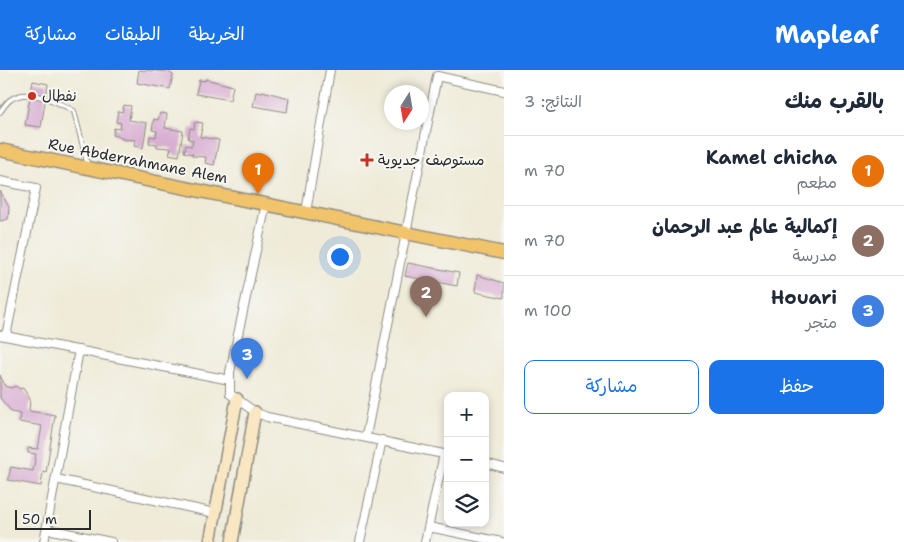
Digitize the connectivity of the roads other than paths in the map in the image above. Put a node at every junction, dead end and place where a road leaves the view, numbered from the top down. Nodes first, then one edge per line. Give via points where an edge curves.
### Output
1 (330, 70) edge
2 (504, 91) edge
3 (0, 112) edge
4 (0, 150) edge
5 (89, 168) junction
6 (0, 180) edge
7 (266, 204) junction
8 (306, 212) junction
9 (405, 233) junction
10 (504, 253) edge
11 (3, 335) edge
12 (79, 350) junction
13 (230, 380) junction
14 (237, 399) junction
15 (255, 412) junction
16 (366, 436) junction
17 (382, 440) junction
18 (444, 454) edge
19 (444, 463) edge
20 (489, 464) edge
21 (504, 468) edge
22 (56, 479) junction
23 (215, 513) junction
24 (429, 527) junction
25 (46, 529) junction
26 (44, 542) edge
27 (111, 542) edge
28 (210, 542) edge
29 (232, 542) edge
30 (360, 542) edge
31 (425, 542) edge
32 (502, 542) edge

1 - 8 street
2 - 9 street via 437,76
3 - 5 lane via 10,99 24,95 56,101 74,111
4 - 5 main road, Rue Abderrahmane Alem
5 - 7 main road, Rue Abderrahmane Alem
6 - 11 street via 36,188
7 - 8 main road, Rue Abderrahmane Alem
7 - 13 street
8 - 9 main road, Rue Abderrahmane Alem
9 - 10 main road, Rue Abderrahmane Alem
9 - 16 street
11 - 12 street
12 - 13 street
12 - 22 street
13 - 14 street via 230,394
14 - 15 street
14 - 23 street
15 - 16 street
15 - 29 street
16 - 17 street
17 - 18 street
17 - 30 street
19 - 24 street
20 - 21 street
22 - 23 street
22 - 25 street
23 - 28 street
24 - 31 street
24 - 32 street
25 - 26 street
25 - 27 street

